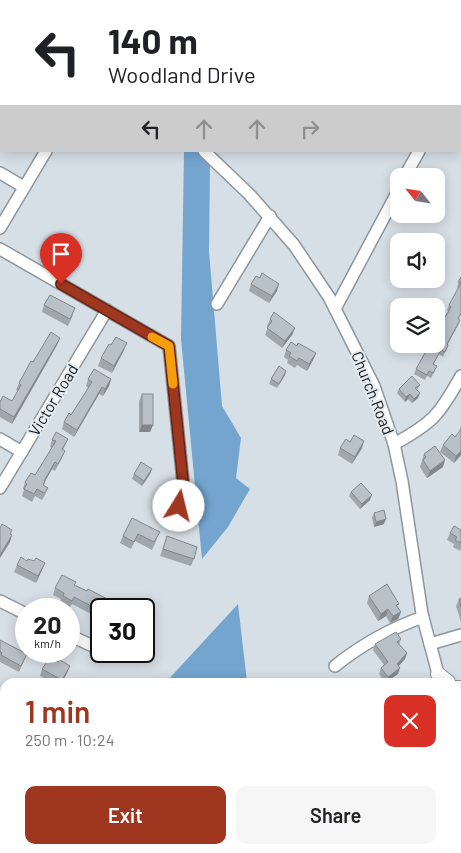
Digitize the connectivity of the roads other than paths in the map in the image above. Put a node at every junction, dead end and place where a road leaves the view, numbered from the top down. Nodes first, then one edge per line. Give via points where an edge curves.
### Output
1 (45, 152) edge
2 (205, 152) edge
3 (418, 152) edge
4 (410, 168) edge
5 (0, 173) edge
6 (24, 187) junction
7 (390, 206) edge
8 (270, 216) junction
9 (0, 228) edge
10 (0, 249) edge
11 (217, 304) dead end
12 (335, 309) junction
13 (107, 310) junction
14 (461, 376) edge
15 (0, 439) edge
16 (394, 444) junction
17 (22, 452) junction
18 (0, 488) edge
19 (179, 506) dead end
20 (0, 602) edge
21 (15, 609) edge
22 (423, 617) junction
23 (461, 635) edge
24 (430, 644) junction
25 (335, 666) dead end
26 (441, 678) edge

1 - 6 street
2 - 8 street, Church Road
3 - 4 street
5 - 6 street
6 - 9 street
7 - 12 street
8 - 11 street
8 - 12 street, Church Road via 294,245
10 - 13 street
12 - 16 street, Church Road via 374,386
13 - 17 street, Victor Road
13 - 19 street via 169,346 184,491
14 - 16 street via 434,417 420,430
15 - 17 street
16 - 22 street, Church Road
17 - 18 street, Victor Road
20 - 21 street
22 - 24 street, Church Road
22 - 25 street via 397,626
23 - 24 street
24 - 26 street, Church Road

